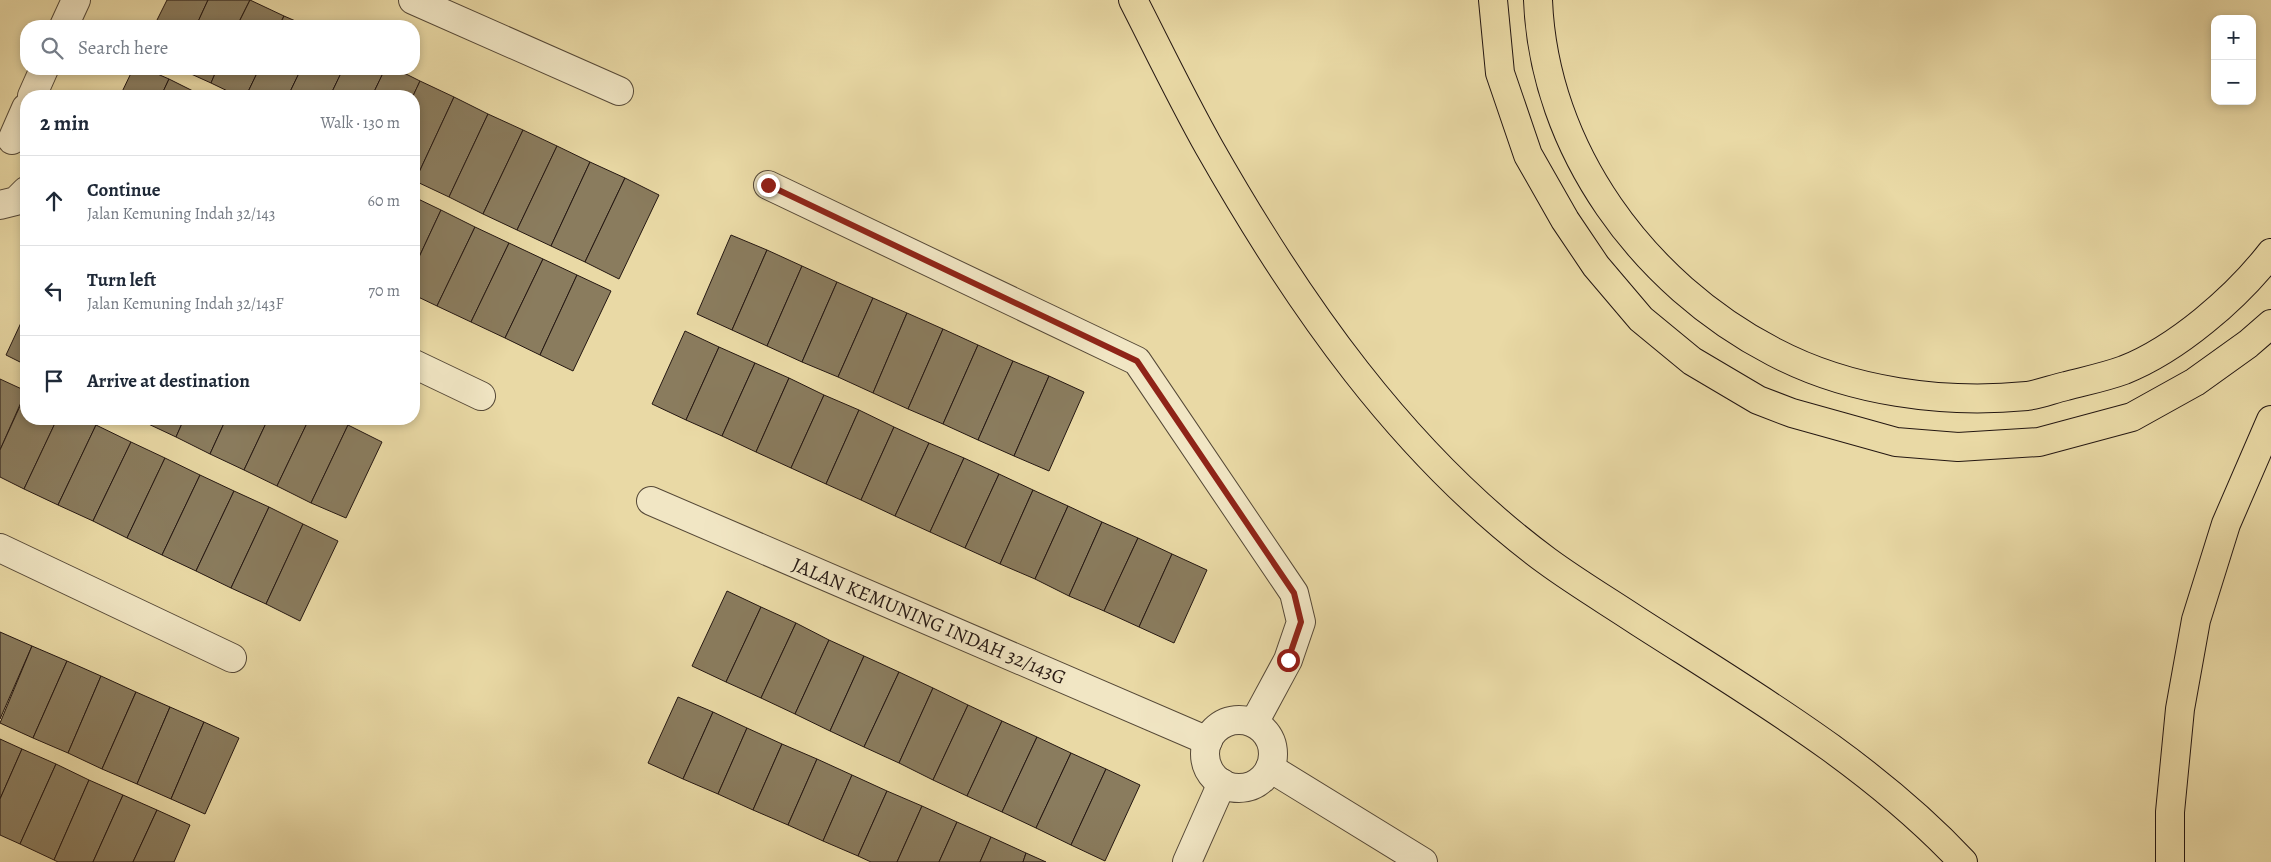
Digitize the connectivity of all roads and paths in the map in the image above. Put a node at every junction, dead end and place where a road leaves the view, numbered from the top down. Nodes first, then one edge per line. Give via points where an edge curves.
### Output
1 (76, 0) edge
2 (413, 0) edge
3 (1133, 0) edge
4 (1493, 0) edge
5 (1538, 0) edge
6 (67, 20) edge
7 (41, 75) edge
8 (35, 90) edge
9 (619, 91) dead end
10 (20, 124) edge
11 (13, 143) edge
12 (768, 185) dead end
13 (20, 197) edge
14 (0, 206) edge
15 (2271, 253) edge
16 (2271, 324) edge
17 (420, 367) edge
18 (481, 396) dead end
19 (2271, 420) edge
20 (651, 501) dead end
21 (0, 548) edge
22 (232, 658) dead end
23 (1254, 723) junction
24 (1208, 740) junction
25 (1270, 768) junction
26 (1222, 783) junction
27 (1187, 862) edge
28 (1423, 862) edge
29 (1963, 862) edge
30 (2170, 862) edge

1 - 6 street
2 - 9 street
3 - 29 highway via 1208,146 1290,282 1350,364 1418,445 1486,513 1548,562 1817,736 1923,820
4 - 16 highway via 1500,73 1528,155 1565,220 1596,266 1641,319 1692,361 1758,400 1792,413 1896,442 1958,447 2038,442 2132,417 2194,382
5 - 15 highway via 1539,30 1553,94 1577,153 1598,193 1624,230 1651,260 1717,318 1775,353 1827,374 1874,387 1978,399 2030,395 2124,370 2166,347 2235,294
7 - 8 street
10 - 11 street
12 - 23 street via 1137,361 1294,593 1301,622 1288,660
13 - 14 street
17 - 18 street
19 - 30 highway via 2226,524 2196,620 2180,709 2170,812
20 - 24 street, JALAN KEMUNING INDAH 32/143G
21 - 22 street
23 - 24 street via 1233,720 1222,724
23 - 25 street via 1263,729 1272,748
24 - 26 street via 1209,768
25 - 26 street via 1255,784 1232,787
25 - 28 street
26 - 27 street

